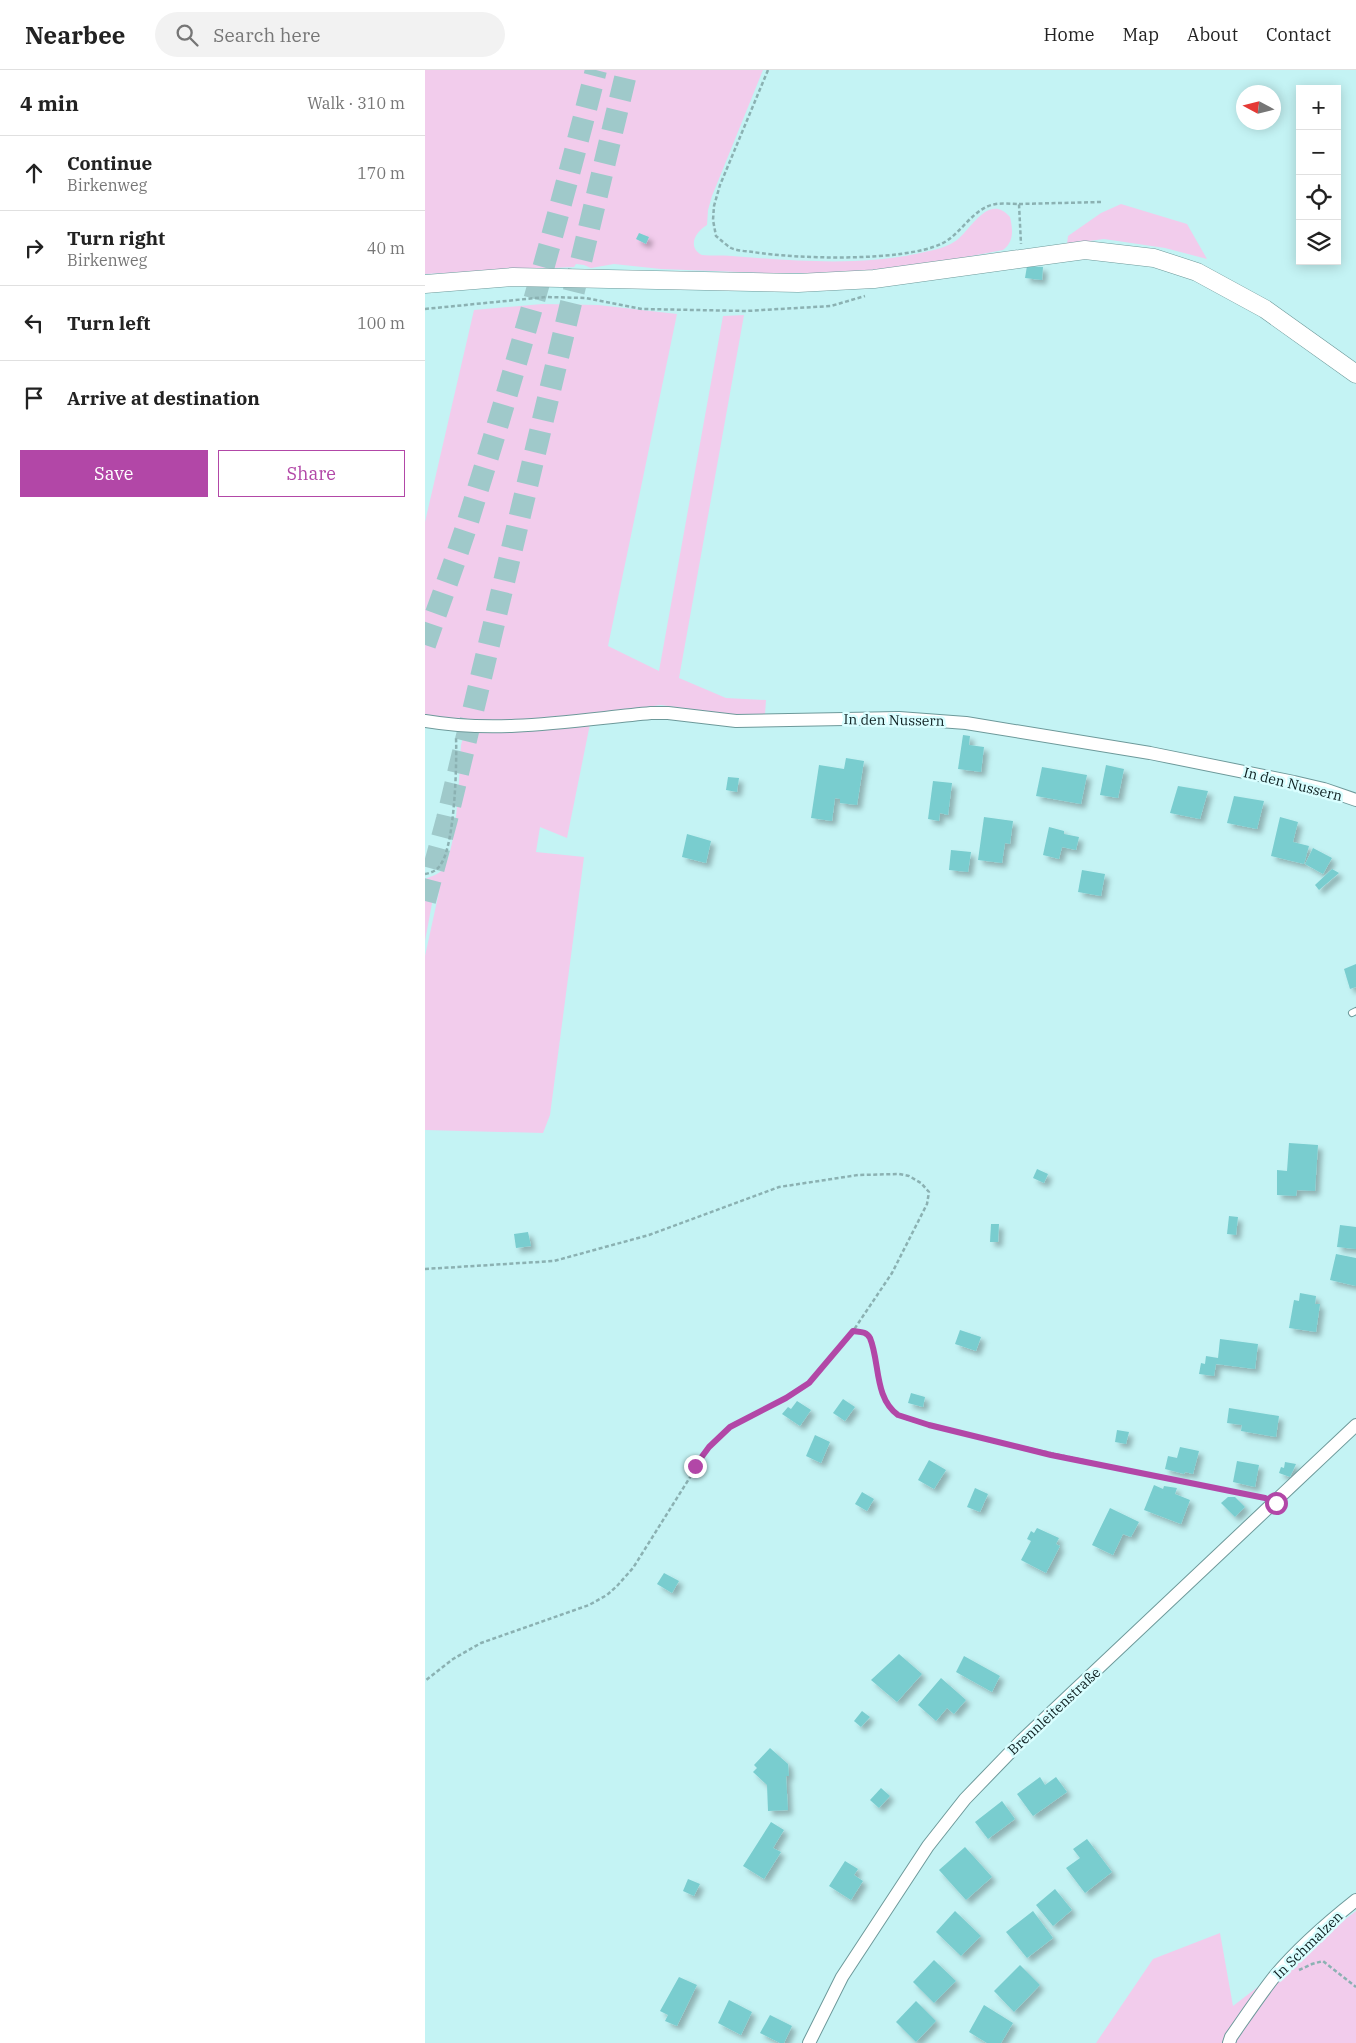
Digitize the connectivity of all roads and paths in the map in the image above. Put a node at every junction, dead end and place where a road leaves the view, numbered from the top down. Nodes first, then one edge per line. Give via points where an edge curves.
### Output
1 (769, 70) edge
2 (1101, 202) dead end
3 (1019, 204) junction
4 (1021, 258) junction
5 (874, 279) junction
6 (425, 284) edge
7 (425, 309) edge
8 (1356, 374) edge
9 (425, 721) edge
10 (456, 725) junction
11 (1356, 800) edge
12 (425, 874) edge
13 (425, 1269) edge
14 (853, 1331) junction
15 (1356, 1425) edge
16 (1276, 1503) junction
17 (425, 1681) edge
18 (1356, 1900) edge
19 (1274, 1978) junction
20 (1356, 1987) edge
21 (809, 2043) edge
22 (1229, 2043) edge

1 - 3 path via 714,206 716,236 732,248 805,257 910,252 943,243 960,232 972,217 994,204
2 - 3 path
3 - 4 path
4 - 5 street
4 - 8 street via 1085,250 1154,258 1197,272 1265,309
5 - 6 street via 798,283 513,277
5 - 7 path via 871,295 831,306 746,311 642,309 586,298 545,297
9 - 10 street, In den Nussern
10 - 11 street, In den Nussern via 515,727 651,713 736,721 889,718 966,723 1150,753 1294,782
10 - 12 path via 457,758 449,841 442,863
13 - 14 path via 553,1261 649,1235 779,1187 859,1175 909,1176 929,1192 927,1204 892,1272
14 - 16 path via 865,1333 870,1338 880,1385 891,1409 898,1415 1033,1451 1265,1498
14 - 17 path via 809,1383 735,1423 712,1443 633,1568 607,1595 576,1610 481,1643
15 - 16 street, Brennleitenstraße
16 - 21 street, Brennleitenstraße via 1022,1740 965,1799 928,1846 841,1977
18 - 19 street, In Schmalzen via 1294,1955
19 - 20 path via 1323,1962
19 - 22 street, In Schmalzen

